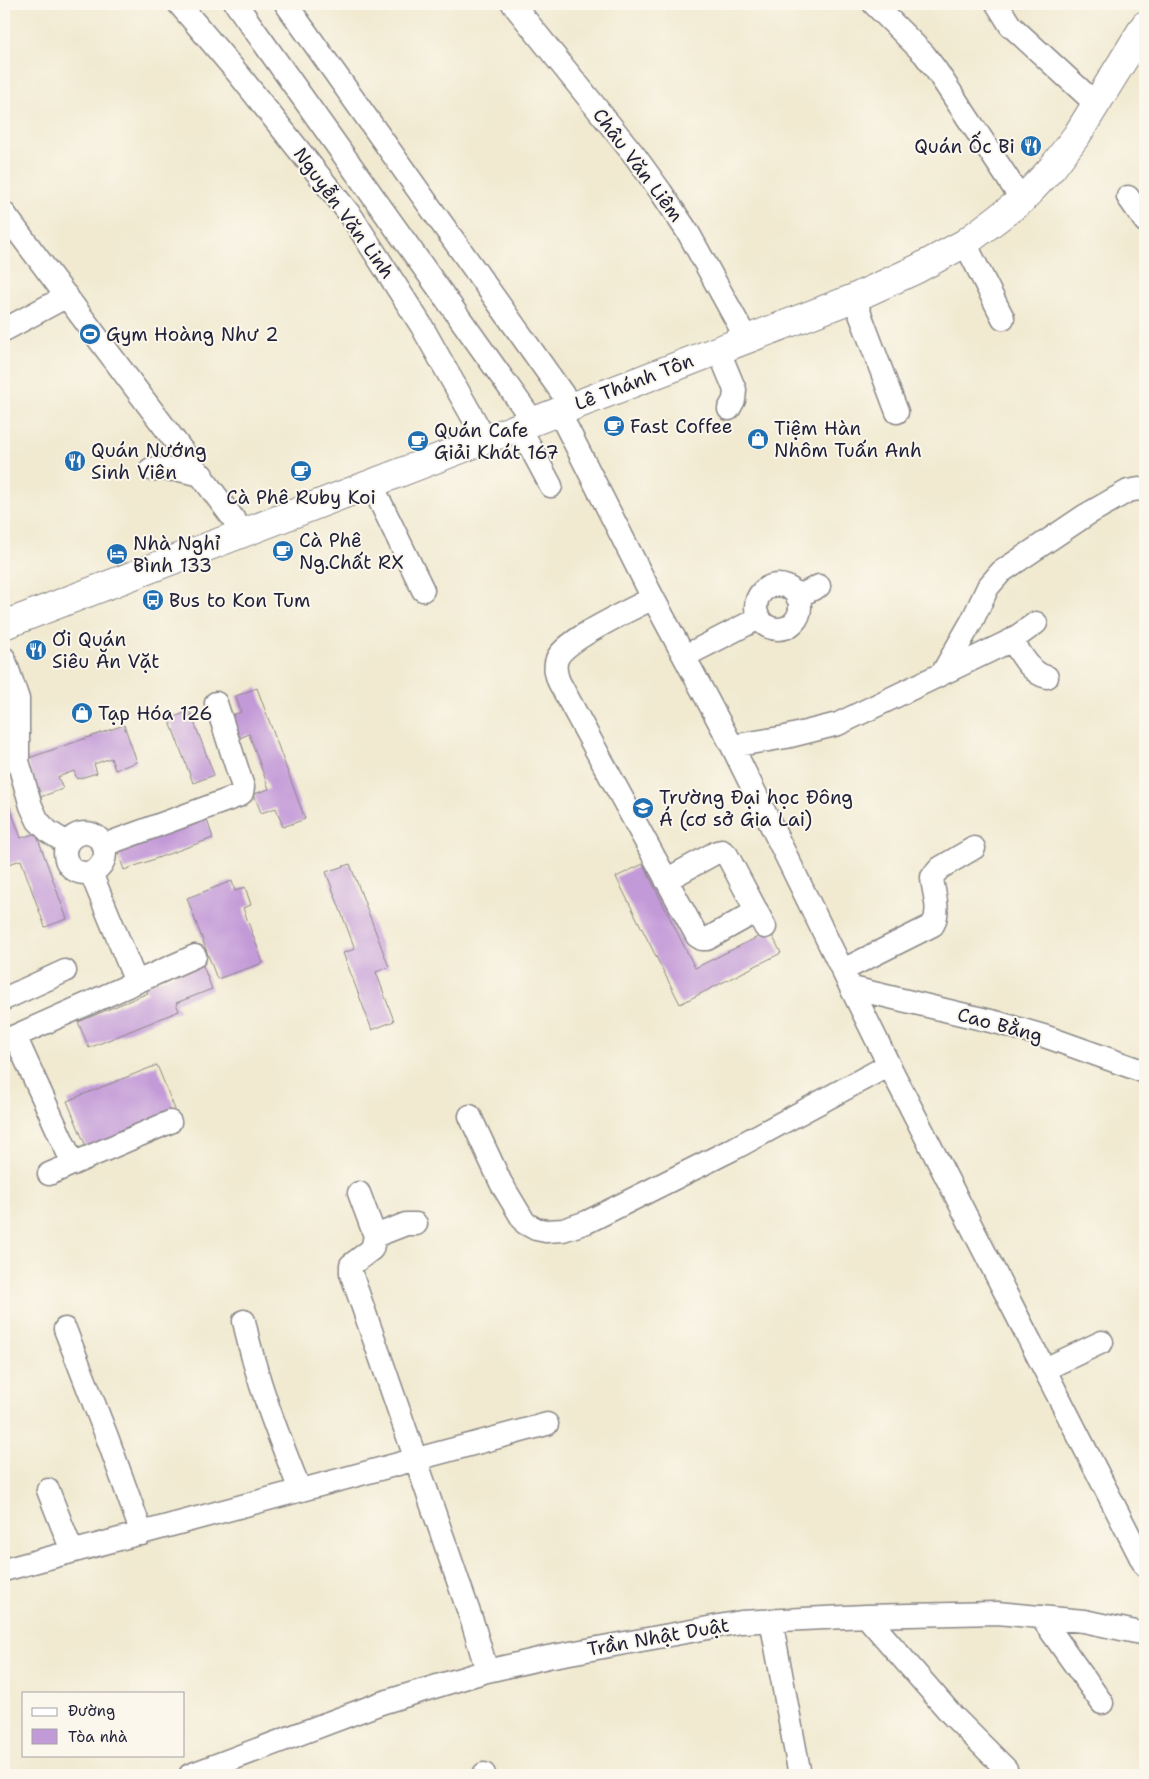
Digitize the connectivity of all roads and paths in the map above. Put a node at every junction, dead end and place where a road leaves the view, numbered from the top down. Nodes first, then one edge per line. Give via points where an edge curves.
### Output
1 (179, 4) edge
2 (236, 4) edge
3 (286, 4) edge
4 (513, 4) edge
5 (874, 4) edge
6 (997, 4) edge
7 (1142, 36) edge
8 (1096, 104) junction
9 (1128, 197) dead end
10 (1022, 200) junction
11 (4, 213) edge
12 (1145, 221) edge
13 (965, 243) junction
14 (67, 296) junction
15 (854, 298) junction
16 (1004, 318) dead end
17 (6, 329) dead end
18 (746, 338) junction
19 (718, 349) junction
20 (565, 409) junction
21 (729, 409) dead end
22 (897, 412) dead end
23 (526, 424) junction
24 (485, 439) junction
25 (151, 469) dead end
26 (202, 475) junction
27 (371, 483) junction
28 (551, 486) dead end
29 (1145, 491) edge
30 (244, 533) junction
31 (819, 586) dead end
32 (423, 590) dead end
33 (797, 597) junction
34 (653, 598) junction
35 (759, 618) junction
36 (1036, 622) dead end
37 (4, 625) edge
38 (1012, 640) junction
39 (685, 656) junction
40 (4, 658) edge
41 (943, 672) junction
42 (1047, 677) dead end
43 (216, 703) dead end
44 (732, 746) junction
45 (67, 843) junction
46 (104, 845) junction
47 (974, 848) dead end
48 (91, 873) junction
49 (666, 880) junction
50 (195, 956) dead end
51 (65, 971) dead end
52 (848, 979) junction
53 (136, 982) junction
54 (4, 999) edge
55 (9, 1038) edge
56 (889, 1065) junction
57 (1145, 1072) edge
58 (470, 1116) dead end
59 (170, 1122) dead end
60 (73, 1164) junction
61 (49, 1174) dead end
62 (359, 1193) dead end
63 (416, 1224) dead end
64 (375, 1236) junction
65 (244, 1322) dead end
66 (64, 1329) dead end
67 (1102, 1342) dead end
68 (1045, 1369) junction
69 (548, 1424) dead end
70 (416, 1459) junction
71 (48, 1490) dead end
72 (300, 1490) junction
73 (142, 1534) junction
74 (72, 1551) junction
75 (1145, 1566) edge
76 (4, 1570) edge
77 (866, 1616) junction
78 (1041, 1617) junction
79 (772, 1620) junction
80 (1145, 1634) edge
81 (487, 1670) junction
82 (1102, 1703) dead end
83 (1006, 1769) dead end
84 (190, 1775) edge
85 (800, 1775) edge

1 - 24 street, Nguyễn Văn Linh via 352,217 421,325
2 - 23 street, Nguyễn Văn Linh
3 - 20 street
4 - 18 street, Châu Văn Liêm via 661,192 689,234
5 - 10 street via 924,54
6 - 8 street via 1010,25
7 - 8 main road, Lê Thánh Tôn
8 - 10 main road, Lê Thánh Tôn via 1078,135
9 - 12 street
10 - 13 main road, Lê Thánh Tôn
11 - 14 street
13 - 15 main road, Lê Thánh Tôn via 917,270
13 - 16 street
14 - 17 street
14 - 26 street
15 - 18 main road, Lê Thánh Tôn
15 - 22 street
18 - 19 main road, Lê Thánh Tôn
19 - 20 main road, Lê Thánh Tôn
19 - 21 street via 735,390
20 - 23 main road, Lê Thánh Tôn
20 - 34 street
23 - 24 main road, Lê Thánh Tôn
23 - 28 street, Nguyễn Văn Linh
24 - 27 main road, Lê Thánh Tôn
25 - 26 street
26 - 30 street
27 - 30 main road, Lê Thánh Tôn
27 - 32 street
29 - 41 street via 1128,491 1001,572 988,587
30 - 37 main road, Lê Thánh Tôn
31 - 33 street
33 - 35 street via 799,614 788,627 772,628
33 - 35 street via 784,586 768,588 757,601
34 - 39 street
34 - 49 street via 564,648 555,670
35 - 39 street
36 - 38 street
38 - 41 street
38 - 42 street via 1037,673
39 - 44 street
40 - 45 street via 18,699 18,761 31,806 49,832
41 - 44 street via 838,724
43 - 46 street via 243,787 242,793
44 - 52 street
45 - 46 street via 82,832 99,837
45 - 48 street via 66,861 72,869
46 - 48 street via 103,863
47 - 52 street via 940,868 932,877 936,918 932,925
48 - 53 street
49 - 49 street via 722,852 727,855 761,919 702,939 697,936
50 - 53 street
51 - 54 street
52 - 56 street
52 - 57 street, Cao Bằng via 1047,1037
53 - 55 street
55 - 60 street
56 - 58 street via 735,1148 587,1222 563,1230 546,1231 525,1223 501,1183
56 - 68 street
59 - 60 street
60 - 61 street
62 - 64 street
63 - 64 street via 406,1224
64 - 70 street via 372,1249 351,1265 351,1272
65 - 72 street via 260,1384
66 - 73 street
67 - 68 street
68 - 75 street
69 - 70 street
70 - 72 street
70 - 81 street
71 - 74 street
72 - 73 street
73 - 74 street
74 - 76 street
77 - 78 street, Trần Nhật Duật via 996,1613
77 - 79 street, Trần Nhật Duật
77 - 83 street via 952,1715
78 - 80 street, Trần Nhật Duật via 1084,1620
78 - 82 street
79 - 81 street, Trần Nhật Duật via 741,1622
79 - 85 street
81 - 84 street, Trần Nhật Duật via 381,1703

